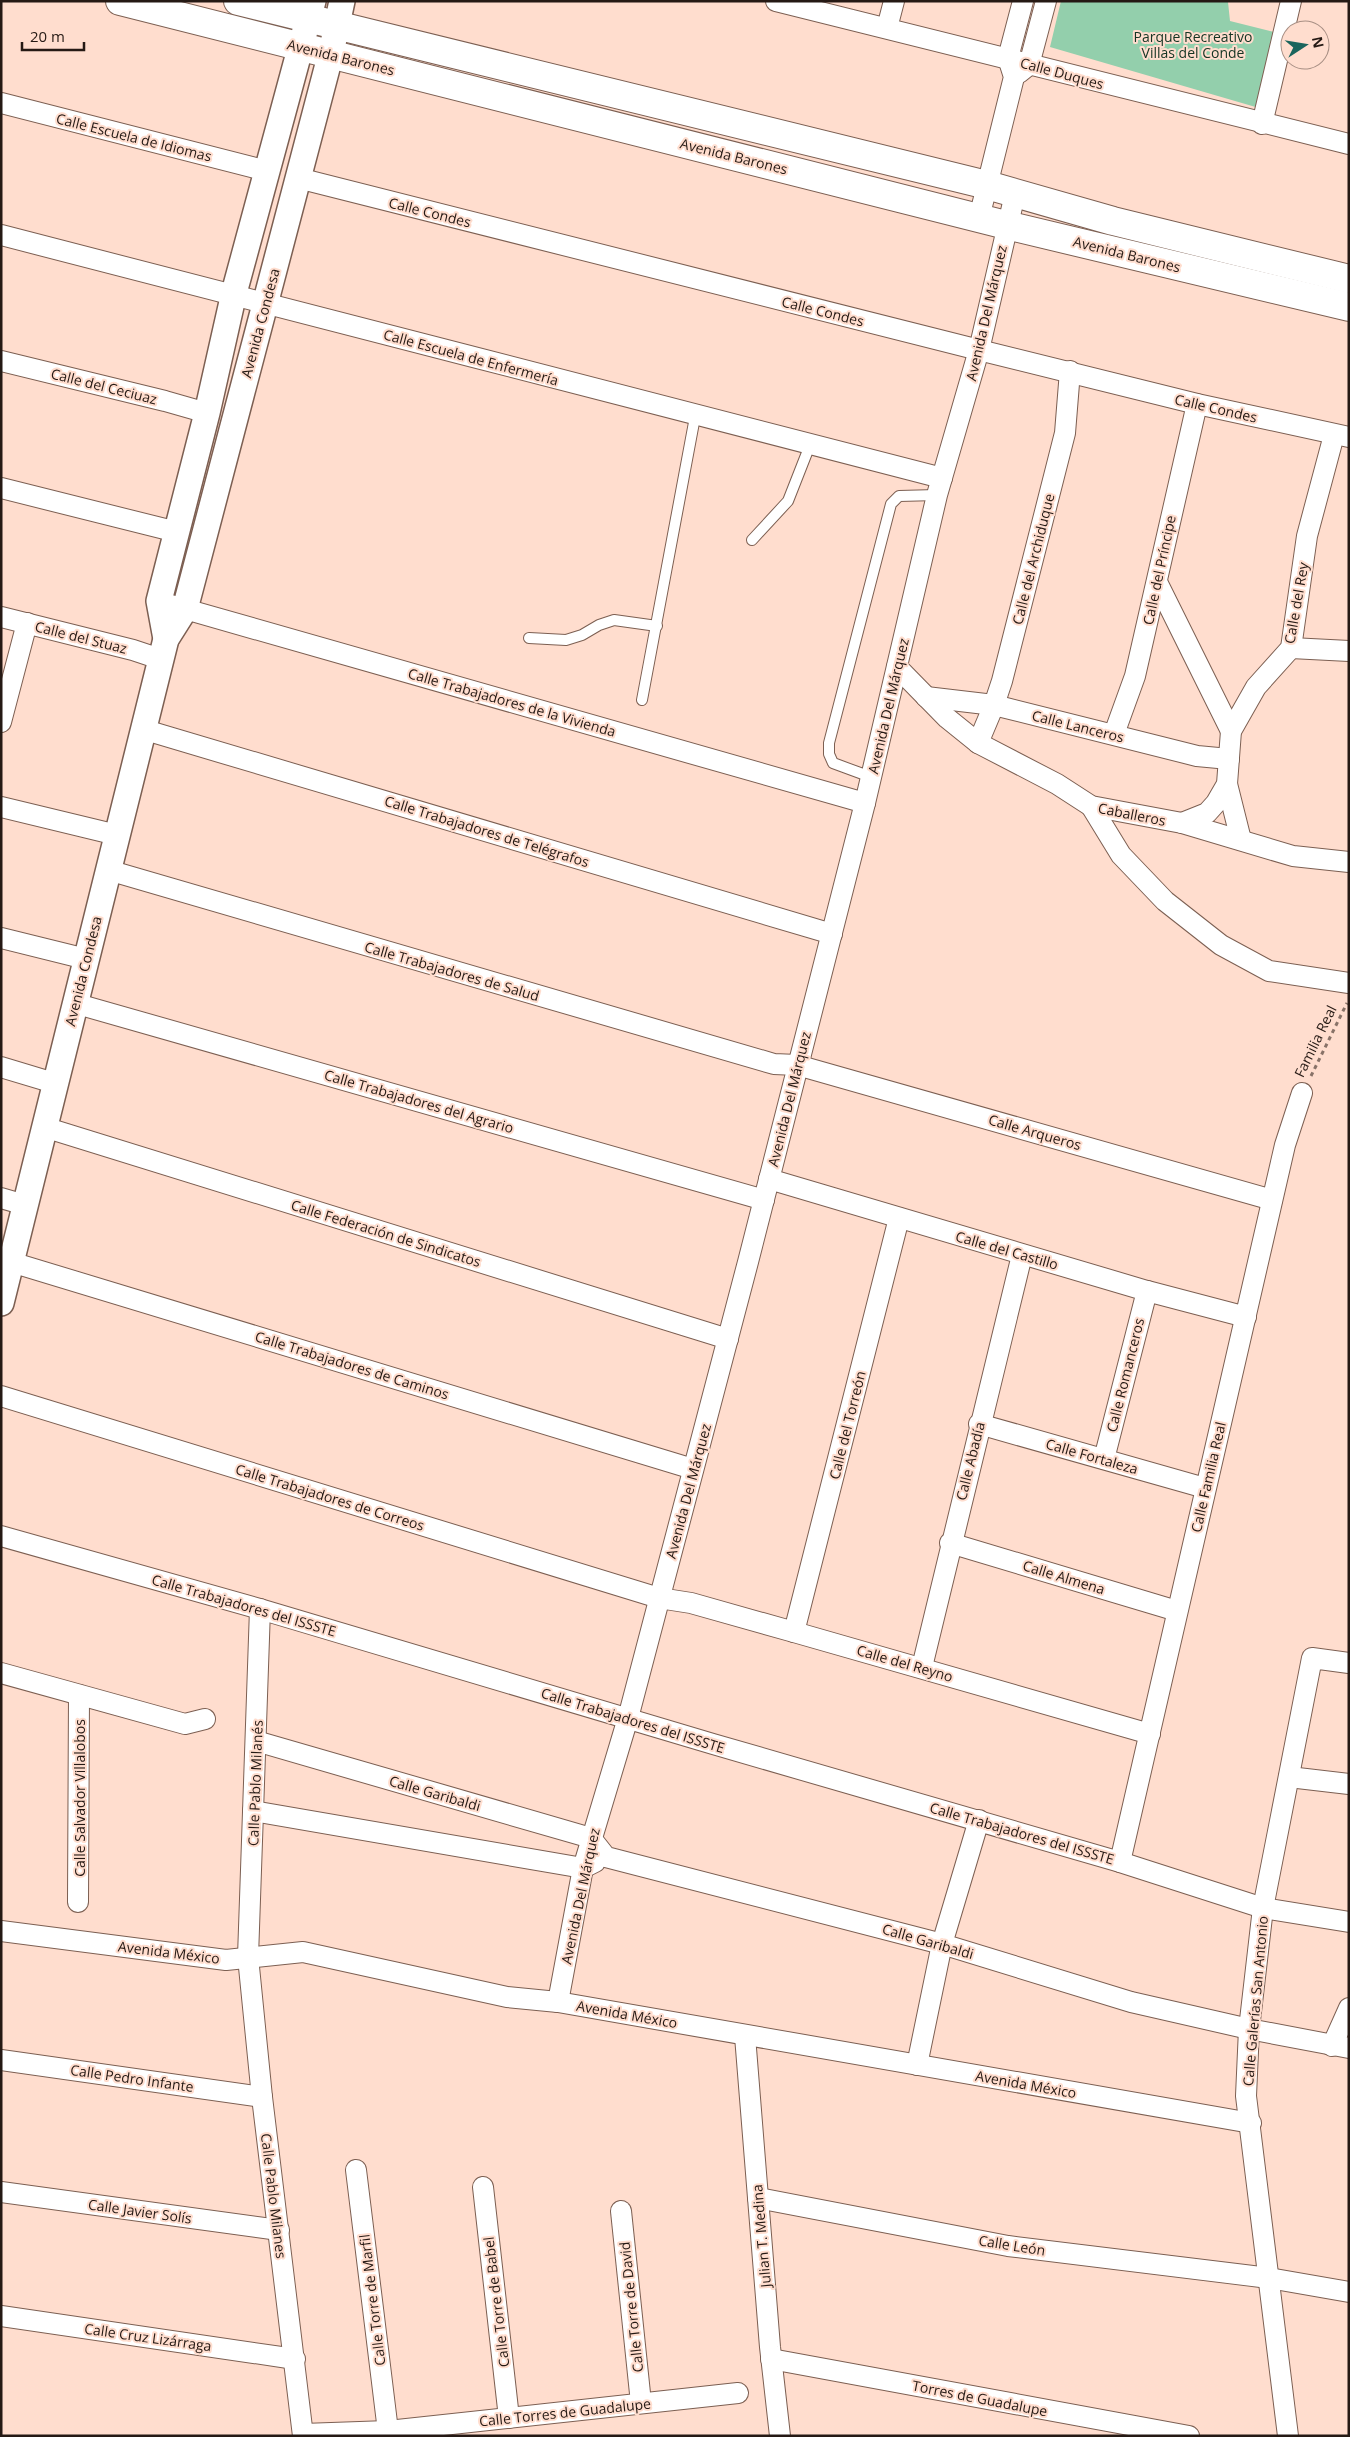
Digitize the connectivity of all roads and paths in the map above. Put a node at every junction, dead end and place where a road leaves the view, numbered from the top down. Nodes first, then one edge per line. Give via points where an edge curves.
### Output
1 (120, 1) edge
2 (238, 1) edge
3 (776, 1) edge
4 (894, 1) edge
5 (1023, 1) edge
6 (1046, 1) edge
7 (1290, 1) edge
8 (311, 10) edge
9 (339, 14) edge
10 (887, 28) junction
11 (302, 47) junction
12 (331, 53) junction
13 (1029, 65) junction
14 (1011, 68) junction
15 (1, 103) edge
16 (683, 111) junction
17 (1262, 124) junction
18 (677, 142) junction
19 (1349, 144) edge
20 (267, 171) junction
21 (298, 178) junction
22 (988, 185) junction
23 (1015, 194) junction
24 (979, 218) junction
25 (1006, 225) junction
26 (1, 235) edge
27 (1349, 279) edge
28 (234, 293) junction
29 (266, 302) junction
30 (1349, 307) edge
31 (979, 350) junction
32 (1, 361) edge
33 (1070, 371) junction
34 (1197, 404) junction
35 (207, 413) junction
36 (695, 417) junction
37 (1342, 436) edge
38 (810, 445) junction
39 (940, 487) junction
40 (1, 488) edge
41 (177, 532) junction
42 (752, 540) dead end
43 (1157, 582) junction
44 (159, 601) junction
45 (185, 608) junction
46 (1, 617) edge
47 (27, 623) junction
48 (657, 626) junction
49 (528, 638) dead end
50 (1290, 648) junction
51 (163, 649) junction
52 (1349, 651) edge
53 (897, 667) junction
54 (926, 697) junction
55 (642, 700) dead end
56 (994, 705) junction
57 (1, 722) edge
58 (142, 730) junction
59 (1231, 731) junction
60 (1114, 734) junction
61 (978, 744) junction
62 (1229, 759) junction
63 (871, 777) junction
64 (1227, 784) junction
65 (865, 803) junction
66 (1091, 806) junction
67 (1, 807) edge
68 (1182, 823) junction
69 (117, 835) junction
70 (1241, 840) junction
71 (1349, 862) edge
72 (108, 870) junction
73 (832, 934) junction
74 (1, 938) edge
75 (86, 959) junction
76 (1349, 983) edge
77 (1349, 998) edge
78 (74, 1003) junction
79 (797, 1065) junction
80 (1, 1067) edge
81 (54, 1083) junction
82 (1302, 1093) joint
83 (44, 1127) junction
84 (769, 1180) junction
85 (1, 1198) edge
86 (764, 1200) junction
87 (1272, 1200) junction
88 (25, 1205) junction
89 (899, 1218) junction
90 (1022, 1255) junction
91 (11, 1262) junction
92 (1146, 1291) junction
93 (1, 1303) edge
94 (1246, 1318) junction
95 (728, 1339) junction
96 (1, 1396) edge
97 (979, 1424) junction
98 (1104, 1459) junction
99 (694, 1469) junction
100 (1206, 1488) junction
101 (1, 1536) edge
102 (950, 1543) junction
103 (659, 1598) junction
104 (260, 1609) junction
105 (1177, 1611) junction
106 (794, 1632) junction
107 (1349, 1664) edge
108 (922, 1667) junction
109 (1, 1674) edge
110 (79, 1695) junction
111 (628, 1718) junction
112 (205, 1719) dead end
113 (1150, 1734) junction
114 (256, 1741) junction
115 (1289, 1777) junction
116 (1349, 1784) edge
117 (254, 1811) junction
118 (980, 1820) junction
119 (591, 1838) junction
120 (606, 1856) junction
121 (1120, 1862) junction
122 (583, 1868) junction
123 (78, 1902) dead end
124 (1263, 1908) junction
125 (1349, 1922) edge
126 (1, 1931) edge
127 (942, 1944) junction
128 (248, 1957) junction
129 (558, 2002) junction
130 (1349, 2008) edge
131 (1249, 2029) junction
132 (745, 2036) junction
133 (1340, 2047) edge
134 (1, 2060) edge
135 (917, 2065) junction
136 (262, 2097) junction
137 (1251, 2123) junction
138 (356, 2170) dead end
139 (483, 2187) dead end
140 (1, 2192) edge
141 (758, 2198) junction
142 (621, 2211) dead end
143 (278, 2230) junction
144 (1269, 2278) junction
145 (1349, 2292) edge
146 (1, 2316) edge
147 (295, 2359) junction
148 (771, 2359) junction
149 (738, 2393) dead end
150 (641, 2403) junction
151 (509, 2418) junction
152 (388, 2431) junction
153 (303, 2435) edge
154 (780, 2436) edge
155 (1190, 2436) edge
156 (1288, 2436) edge

1 - 11 main road, Avenida Barones
2 - 8 main road, Avenida Barones
3 - 10 street, Calle Duques
4 - 10 street
5 - 14 street
6 - 13 street
7 - 17 street
8 - 9 main road, Avenida Barones
8 - 11 street, Avenida Condesa
9 - 12 street, Avenida Condesa
9 - 16 main road, Avenida Barones
10 - 14 street, Calle Duques
11 - 12 main road, Avenida Barones
11 - 20 street, Avenida Condesa
12 - 18 main road, Avenida Barones
12 - 21 street, Avenida Condesa
13 - 14 street, Calle Duques
13 - 17 street, Calle Duques
14 - 22 street
15 - 20 street, Calle Escuela de Idiomas
16 - 18 main road
16 - 22 main road, Avenida Barones
17 - 19 street, Calle Duques
18 - 24 main road, Avenida Barones
20 - 28 street, Avenida Condesa
21 - 29 street, Avenida Condesa
21 - 31 street, Calle Condes
22 - 23 main road, Avenida Barones
22 - 24 street
23 - 25 street, Avenida Del Márquez
23 - 27 main road, Avenida Barones
24 - 25 main road, Avenida Barones
25 - 30 main road, Avenida Barones
25 - 31 street, Avenida Del Márquez
26 - 28 street, Calle Escuela de Enfermería
28 - 29 street, Calle Escuela de Enfermería
28 - 35 street, Avenida Condesa
29 - 36 street, Calle Escuela de Enfermería
29 - 45 street, Avenida Condesa
31 - 33 street, Calle Condes
31 - 39 street, Avenida Del Márquez
32 - 35 street, Calle del Ceciuaz
33 - 34 street, Calle Condes
33 - 56 street, Calle del Archiduque via 1065,433
34 - 37 street, Calle Condes
34 - 43 street, Calle del Príncipe
35 - 41 street, Avenida Condesa
36 - 38 street, Calle Escuela de Enfermería
36 - 48 lane
37 - 50 street, Calle del Rey via 1308,536
38 - 39 street, Calle Escuela de Enfermería
38 - 42 lane via 788,501
39 - 53 street, Avenida Del Márquez
39 - 63 lane via 899,496 891,504 829,743 832,763
40 - 41 street
41 - 44 street, Avenida Condesa
43 - 59 street
43 - 60 street, Calle del Príncipe via 1135,676
44 - 45 street, Calle Trabajadores de la Vivienda
44 - 51 street, Avenida Condesa
45 - 51 street, Avenida Condesa
45 - 65 street, Calle Trabajadores de la Vivienda
46 - 47 street, Calle del Stuaz
47 - 51 street, Calle del Stuaz via 134,650
47 - 57 street
48 - 49 lane via 614,620 566,640
48 - 55 lane
50 - 52 street
50 - 59 street, Calle del Rey via 1256,686
51 - 58 street, Avenida Condesa
53 - 54 street, Caballeros
53 - 63 street, Avenida Del Márquez
54 - 56 street, Calle Lanceros
54 - 61 street, Caballeros
56 - 60 street, Calle Lanceros
56 - 61 street, Calle del Archiduque
58 - 69 street, Avenida Condesa
58 - 73 street, Calle Trabajadores de Telégrafos
59 - 62 street, Calle del Rey
60 - 62 street, Calle Lanceros via 1197,756
61 - 66 street, Caballeros via 1057,784
62 - 64 street, Calle del Rey
63 - 65 street, Avenida Del Márquez
64 - 68 street, Calle del Rey via 1216,804 1207,812
64 - 70 street
65 - 73 street, Avenida Del Márquez
66 - 68 street, Caballeros
66 - 76 street via 1122,856 1165,902 1221,944 1269,971
67 - 69 street
68 - 70 street, Caballeros
69 - 72 street, Avenida Condesa
70 - 71 street, Caballeros via 1293,856
72 - 75 street, Avenida Condesa
72 - 79 street, Calle Trabajadores de Salud via 774,1064
73 - 79 street, Avenida Del Márquez
74 - 75 street
75 - 78 street, Avenida Condesa
77 - 82 path, Familia Real
78 - 81 street, Avenida Condesa
78 - 86 street, Calle Trabajadores del Agrario
79 - 84 street, Avenida Del Márquez
79 - 87 street, Calle Arqueros
80 - 81 street
81 - 83 street, Avenida Condesa
82 - 87 street, Calle Familia Real
83 - 88 street, Avenida Condesa
83 - 95 street, Calle Federación de Sindicatos
84 - 86 street, Avenida Del Márquez
84 - 89 street, Calle del Castillo
85 - 88 street
86 - 95 street, Avenida Del Márquez
87 - 94 street, Calle Familia Real
88 - 91 street, Avenida Condesa
89 - 90 street, Calle del Castillo
89 - 106 street, Calle del Torreón
90 - 92 street, Calle del Castillo
90 - 97 street, Calle Abadía
91 - 93 street, Avenida Condesa
91 - 99 street, Calle Trabajadores de Caminos
92 - 94 street, Calle del Castillo
92 - 98 street, Calle Romanceros
94 - 100 street, Calle Familia Real
95 - 99 street, Avenida Del Márquez
96 - 103 street, Calle Trabajadores de Correos
97 - 98 street, Calle Fortaleza
97 - 102 street, Calle Abadía
98 - 100 street, Calle Fortaleza
99 - 103 street, Avenida Del Márquez
100 - 105 street, Calle Familia Real
101 - 104 street, Calle Trabajadores del ISSSTE
102 - 105 street, Calle Almena
102 - 108 street, Calle Abadía
103 - 106 street, Calle del Reyno via 691,1603
103 - 111 street, Avenida Del Márquez
104 - 111 street, Calle Trabajadores del ISSSTE
104 - 114 street, Calle Pablo Milanés
105 - 113 street, Calle Familia Real
106 - 108 street, Calle del Reyno
107 - 115 street, Calle Galerías San Antonio via 1312,1658
108 - 113 street, Calle del Reyno
109 - 110 street
110 - 112 street via 185,1724
110 - 123 street, Calle Salvador Villalobos
111 - 118 street, Calle Trabajadores del ISSSTE
111 - 119 street, Avenida Del Márquez
113 - 121 street, Calle Familia Real
114 - 117 street, Calle Pablo Milanés
114 - 119 street, Calle Garibaldi
115 - 116 street
115 - 124 street, Calle Galerías San Antonio
117 - 122 street
117 - 128 street, Calle Pablo Milanés
118 - 121 street, Calle Trabajadores del ISSSTE
118 - 127 street
119 - 120 street
119 - 122 street, Avenida Del Márquez
120 - 122 street
120 - 127 street, Calle Garibaldi
121 - 124 street, Calle Trabajadores del ISSSTE
122 - 129 street, Avenida Del Márquez
124 - 125 street, Calle Trabajadores del ISSSTE
124 - 131 street, Calle Galerías San Antonio
126 - 128 street, Avenida México via 226,1960
127 - 131 street, Calle Garibaldi via 1130,2002
127 - 135 street
128 - 129 street, Avenida México via 303,1952 507,1997
128 - 136 street, Calle Pablo Milanes
129 - 132 street, Avenida México
130 - 133 street
131 - 133 street, Calle Garibaldi
131 - 137 street, Calle Galerías San Antonio via 1246,2096
132 - 135 street, Avenida México
132 - 141 street, Julian T. Medina
134 - 136 street, Calle Pedro Infante
135 - 137 street, Avenida México
136 - 143 street, Calle Pablo Milanes
137 - 144 street, Calle Galerías San Antonio
138 - 152 street, Calle Torre de Marfil
139 - 151 street, Calle Torre de Babel
140 - 143 street, Calle Javier Solís
141 - 144 street, Calle León via 1008,2246
141 - 148 street, Julian T. Medina
142 - 150 street, Calle Torre de David
143 - 147 street, Calle Pablo Milanes
144 - 145 street, Calle León
144 - 156 street, Calle Galerías San Antonio
146 - 147 street, Calle Cruz Lizárraga
147 - 153 street, Calle Pablo Milanes
148 - 154 street, Julian T. Medina
148 - 155 street, Torres de Guadalupe
149 - 150 street, Calle Torres de Guadalupe
150 - 151 street, Calle Torres de Guadalupe
151 - 152 street, Calle Torres de Guadalupe
152 - 153 street, Calle Torres de Guadalupe

